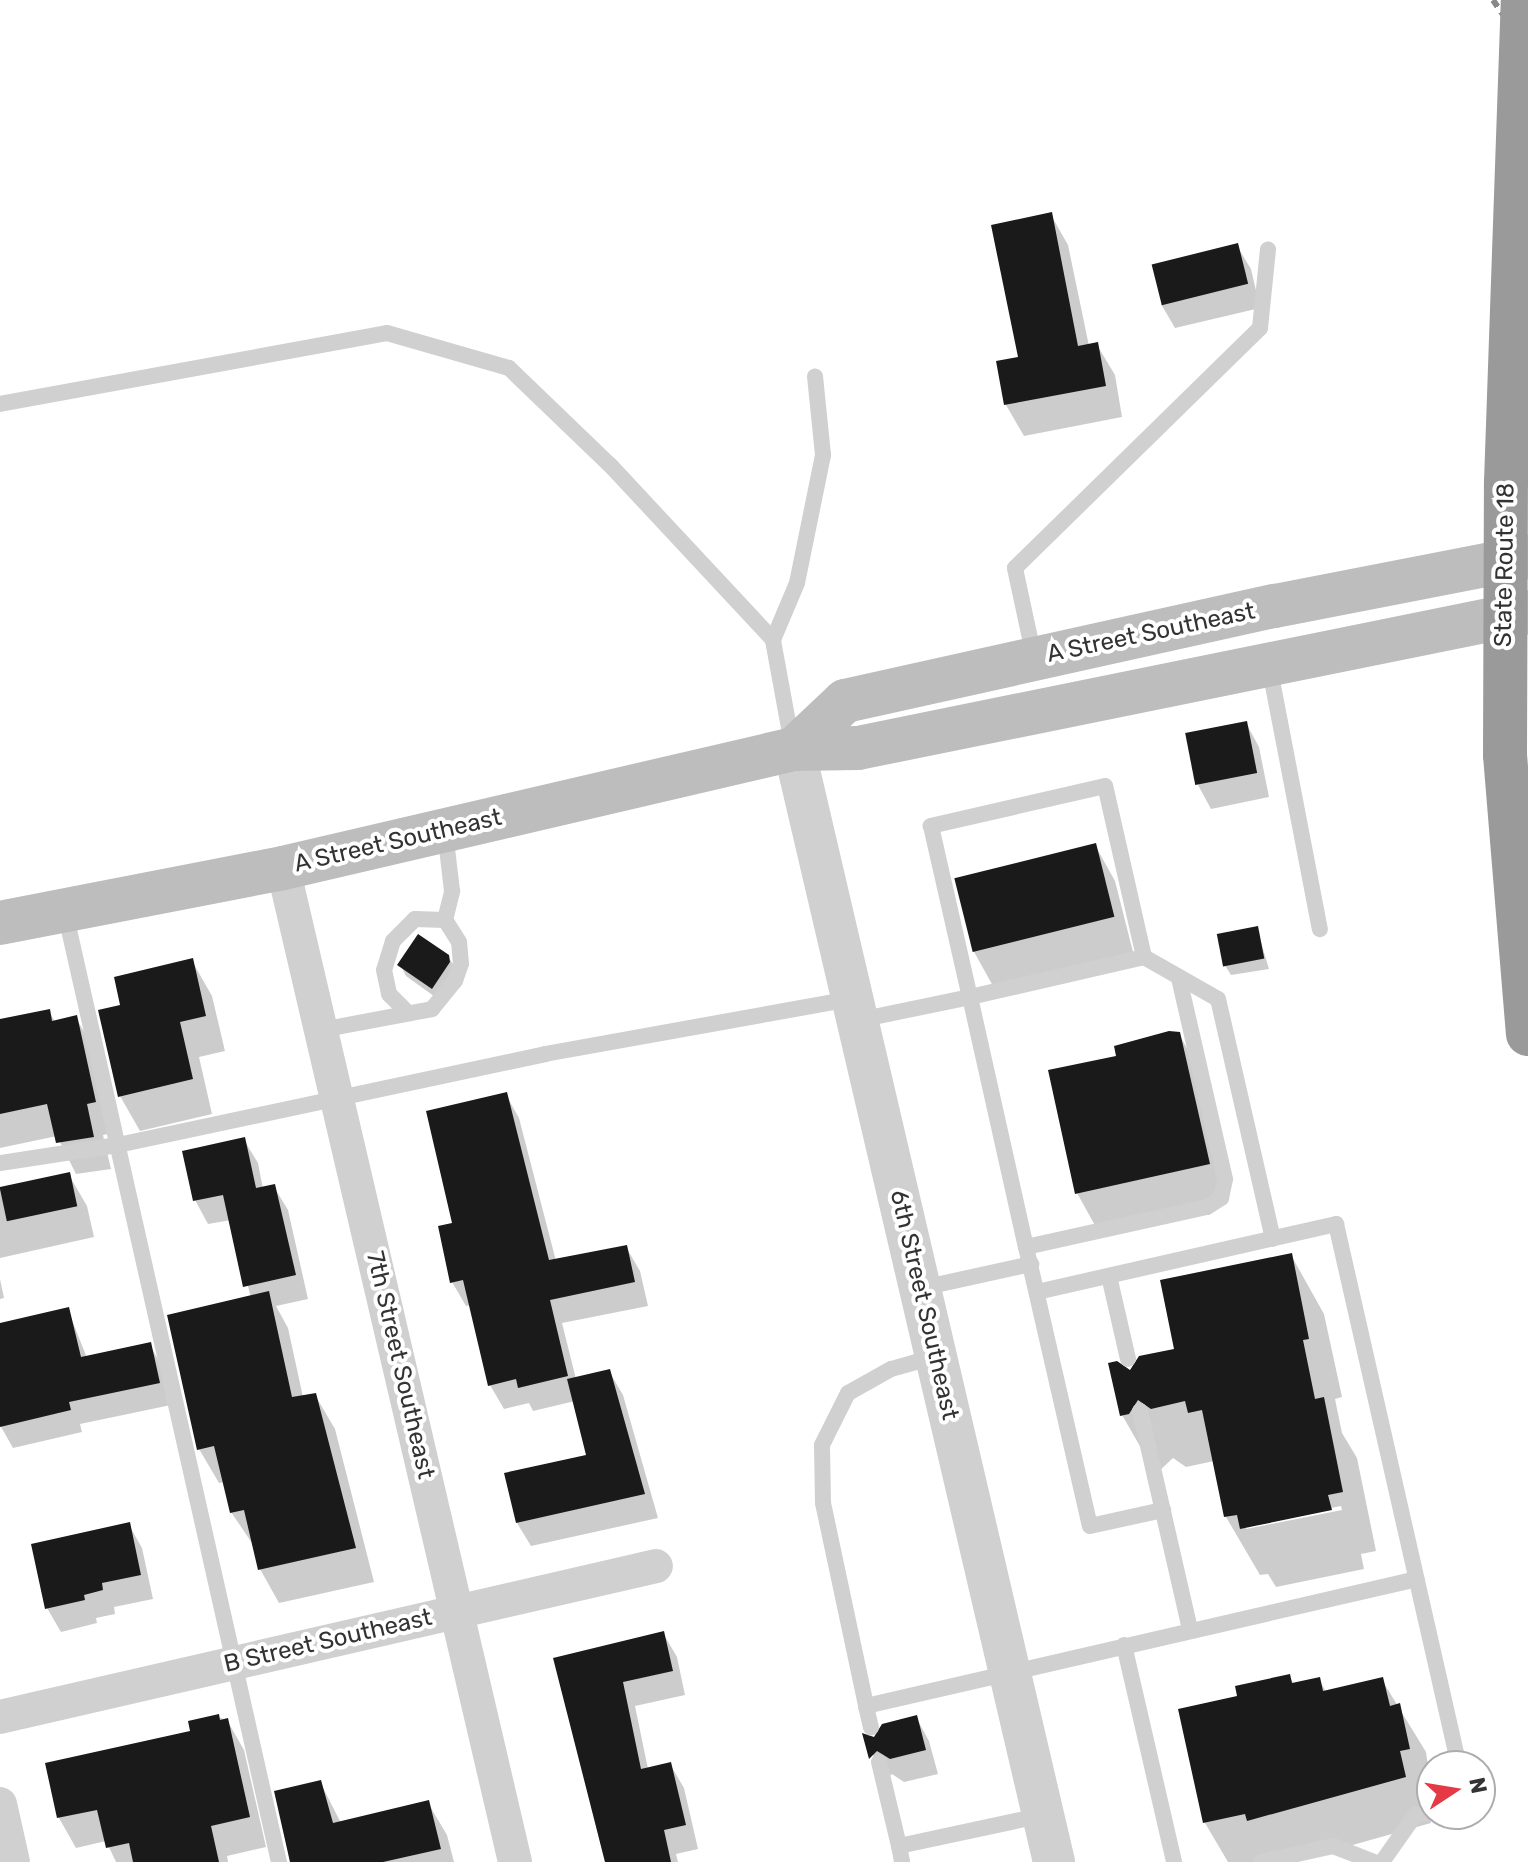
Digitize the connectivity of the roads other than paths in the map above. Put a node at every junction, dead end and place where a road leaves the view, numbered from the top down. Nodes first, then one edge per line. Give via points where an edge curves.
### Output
1 (1523, 0) edge
2 (1268, 249) dead end
3 (815, 376) dead end
4 (0, 404) edge
5 (1528, 557) edge
6 (1528, 612) edge
7 (773, 640) junction
8 (1034, 659) junction
9 (1269, 663) junction
10 (794, 749) junction
11 (445, 831) junction
12 (283, 868) junction
13 (64, 911) junction
14 (445, 920) junction
15 (0, 923) edge
16 (1320, 929) dead end
17 (1144, 957) junction
18 (1179, 978) junction
19 (970, 997) junction
20 (405, 1010) junction
21 (855, 1010) junction
22 (321, 1030) junction
23 (1528, 1034) edge
24 (337, 1101) junction
25 (118, 1145) junction
26 (0, 1163) edge
27 (1273, 1239) junction
28 (1026, 1247) junction
29 (1031, 1264) junction
30 (1109, 1276) junction
31 (920, 1288) junction
32 (1037, 1292) junction
33 (936, 1356) junction
34 (1128, 1359) dead end
35 (1140, 1411) dead end
36 (1163, 1510) junction
37 (656, 1566) dead end
38 (1417, 1579) junction
39 (458, 1611) junction
40 (1190, 1630) junction
41 (1124, 1645) junction
42 (236, 1662) junction
43 (1010, 1671) junction
44 (866, 1706) junction
45 (0, 1717) edge
46 (871, 1727) dead end
47 (1455, 1750) edge
48 (879, 1762) dead end
49 (0, 1804) edge
50 (1043, 1815) junction
51 (1416, 1815) edge
52 (901, 1854) edge
53 (13, 1862) edge
54 (279, 1862) edge
55 (515, 1862) edge
56 (1054, 1862) edge
57 (1174, 1862) edge
58 (1261, 1862) edge
59 (1374, 1862) edge
60 (1382, 1862) edge

1 - 23 highway, State Route 18, bridge via 1506,482 1505,755
2 - 8 lane via 1260,328 1015,568
3 - 7 lane via 823,455 797,583
4 - 7 lane via 387,333 509,368 611,466
5 - 8 main road, A Street Southeast
6 - 9 main road, A Street Southeast
7 - 10 lane
8 - 10 main road, A Street Southeast via 845,701
9 - 10 main road, A Street Southeast via 858,748
9 - 16 lane
10 - 11 main road, A Street Southeast
10 - 21 street, 6th Street Southeast
11 - 12 main road, A Street Southeast
11 - 14 lane via 452,891
12 - 13 main road, A Street Southeast
12 - 22 street, 7th Street Southeast
13 - 15 main road, A Street Southeast
13 - 25 lane
14 - 20 lane via 462,952 455,981 432,1009
14 - 20 lane via 415,919 393,941 384,970 389,994
17 - 18 lane
17 - 19 lane
17 - 19 lane via 1105,786 931,826
18 - 27 lane via 1218,999
18 - 28 lane via 1225,1179 1221,1198 1207,1207
19 - 21 lane
19 - 28 lane
20 - 22 lane
21 - 24 lane via 545,1054
21 - 31 street, 6th Street Southeast
22 - 24 street, 7th Street Southeast
24 - 25 lane
24 - 39 street, 7th Street Southeast
25 - 26 lane
25 - 42 lane
27 - 30 lane
27 - 38 lane via 1336,1224
28 - 29 lane
29 - 31 lane
29 - 32 lane
30 - 32 lane
30 - 34 lane
31 - 33 street, 6th Street Southeast
32 - 36 lane via 1090,1526
33 - 43 street, 6th Street Southeast
33 - 44 lane via 891,1369 848,1393 822,1445 823,1503
35 - 36 lane
36 - 40 lane
37 - 39 street, B Street Southeast
38 - 40 lane
38 - 47 lane
39 - 42 street, B Street Southeast
39 - 55 street, 7th Street Southeast
40 - 41 lane
41 - 43 lane
41 - 57 lane
42 - 45 street, B Street Southeast
42 - 54 lane
43 - 44 lane
43 - 50 street, 6th Street Southeast
44 - 46 lane
48 - 52 lane
49 - 53 street
50 - 52 lane
50 - 56 street, 6th Street Southeast
51 - 60 lane
58 - 59 lane via 1333,1846

